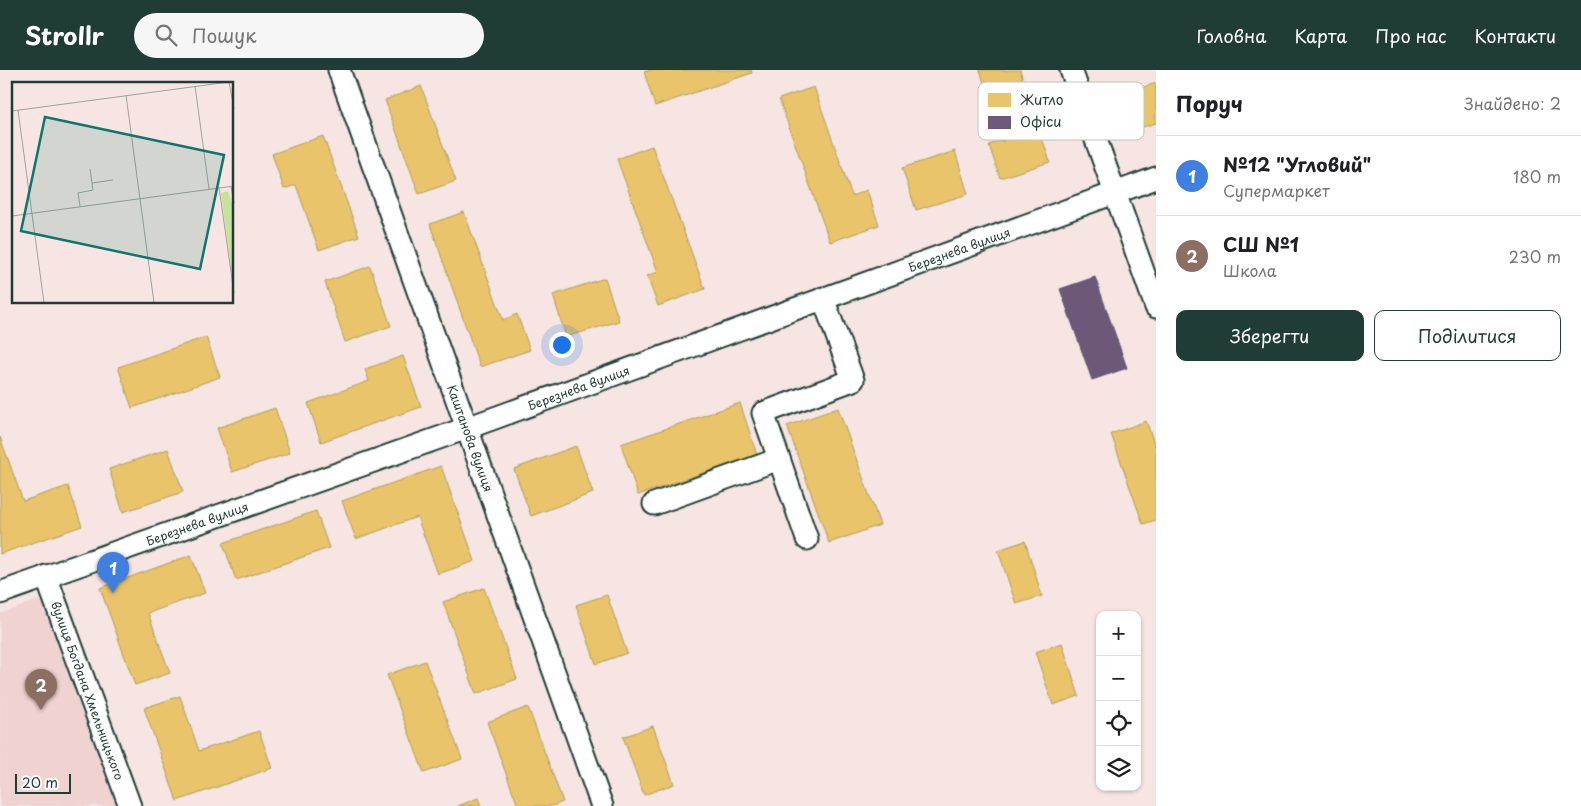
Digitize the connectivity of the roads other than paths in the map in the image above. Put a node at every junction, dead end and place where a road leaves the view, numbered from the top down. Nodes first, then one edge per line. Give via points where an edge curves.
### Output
1 (339, 70) edge
2 (1071, 70) edge
3 (1075, 82) edge
4 (1096, 140) edge
5 (1156, 178) edge
6 (1116, 194) junction
7 (824, 298) junction
8 (1156, 307) edge
9 (467, 428) junction
10 (779, 459) junction
11 (654, 504) dead end
12 (807, 539) dead end
13 (46, 576) junction
14 (0, 593) edge
15 (130, 806) edge
16 (602, 806) edge

1 - 9 street, Каштанова вулиця
2 - 3 street
4 - 6 street
5 - 6 street, Березнева вулиця
6 - 7 street, Березнева вулиця
6 - 8 street
7 - 9 street, Березнева вулиця
7 - 10 street via 853,380 763,412
9 - 13 street, Березнева вулиця
9 - 16 street, Каштанова вулиця
10 - 11 street
10 - 12 street
13 - 14 street, Березнева вулиця
13 - 15 street, вулиця Богдана Хмельницького

